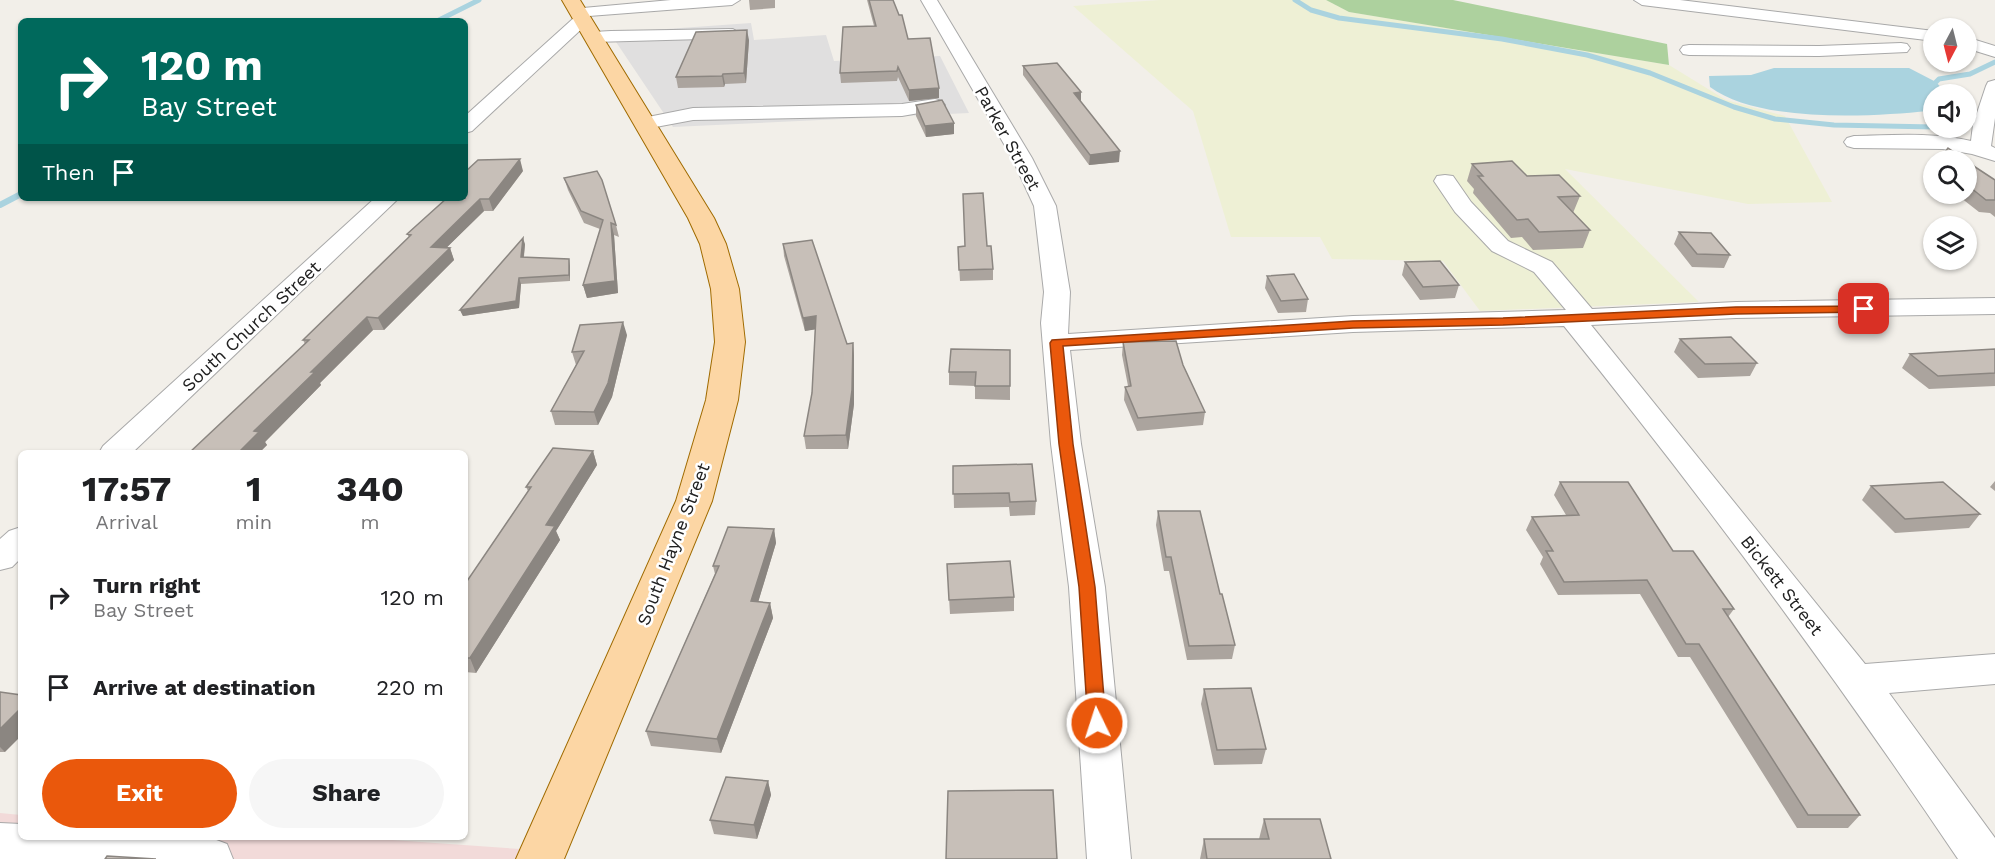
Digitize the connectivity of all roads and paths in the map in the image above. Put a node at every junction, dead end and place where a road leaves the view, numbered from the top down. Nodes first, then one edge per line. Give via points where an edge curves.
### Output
1 (732, 0) edge
2 (929, 0) edge
3 (1642, 0) edge
4 (581, 17) edge
5 (733, 34) edge
6 (1923, 35) edge
7 (1977, 46) edge
8 (1689, 50) dead end
9 (1923, 50) edge
10 (1995, 52) edge
11 (1977, 61) edge
12 (1995, 67) edge
13 (1995, 87) edge
14 (935, 105) edge
15 (645, 123) junction
16 (468, 124) edge
17 (1854, 142) dead end
18 (1988, 152) edge
19 (1445, 181) dead end
20 (385, 201) edge
21 (1995, 306) edge
22 (1578, 317) junction
23 (1056, 343) junction
24 (117, 450) edge
25 (18, 541) edge
26 (0, 558) edge
27 (1995, 669) edge
28 (1856, 680) junction
29 (0, 843) edge
30 (211, 859) edge
31 (540, 859) edge
32 (1109, 859) edge
33 (1984, 859) edge

1 - 4 street
2 - 23 street, Parker Street via 1022,158 1045,206 1057,292
3 - 6 street
4 - 5 street via 626,34
4 - 15 main road, South Hayne Street
4 - 16 street
7 - 10 street
8 - 9 street
11 - 12 street
13 - 18 street via 1983,125
14 - 15 street via 902,110 771,104
15 - 31 main road, South Hayne Street via 713,244 725,289 730,342 722,400 694,501
17 - 18 street via 1933,142
19 - 22 street, Bickett Street via 1463,207 1500,246 1543,267
20 - 24 street, South Church Street
21 - 22 street
22 - 23 street via 1353,324
22 - 28 street, Bickett Street
23 - 32 street, Parker Street via 1087,587
25 - 26 street
27 - 28 street
28 - 33 street, Bickett Street
29 - 30 street

